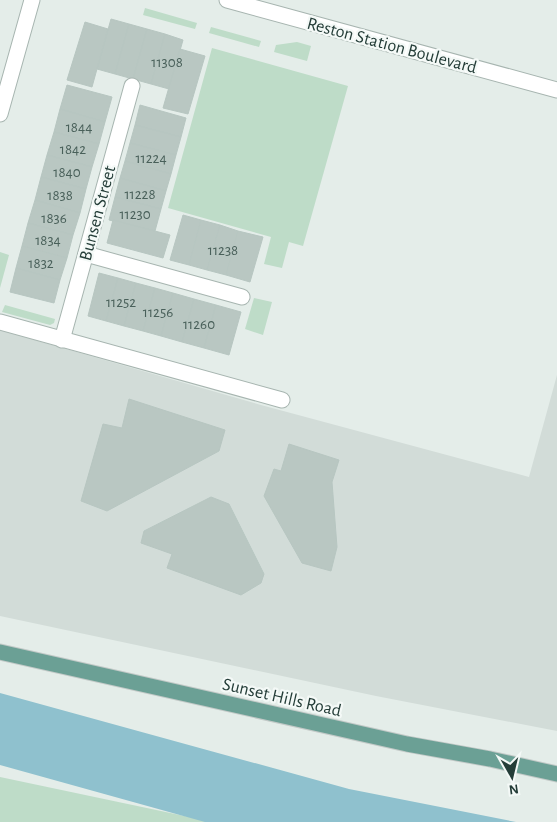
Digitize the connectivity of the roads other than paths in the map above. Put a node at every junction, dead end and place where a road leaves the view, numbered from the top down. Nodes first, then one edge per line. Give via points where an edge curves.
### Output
1 (32, 0) edge
2 (227, 0) edge
3 (132, 86) dead end
4 (557, 90) edge
5 (0, 114) edge
6 (86, 254) junction
7 (242, 297) dead end
8 (0, 322) edge
9 (62, 340) junction
10 (282, 400) dead end
11 (0, 652) edge
12 (557, 774) edge

1 - 5 street
2 - 4 street, Reston Station Boulevard
3 - 6 street, Bunsen Street
6 - 7 street
6 - 9 street, Bunsen Street
8 - 9 street
9 - 10 street
11 - 12 main road, Sunset Hills Road via 398,742

